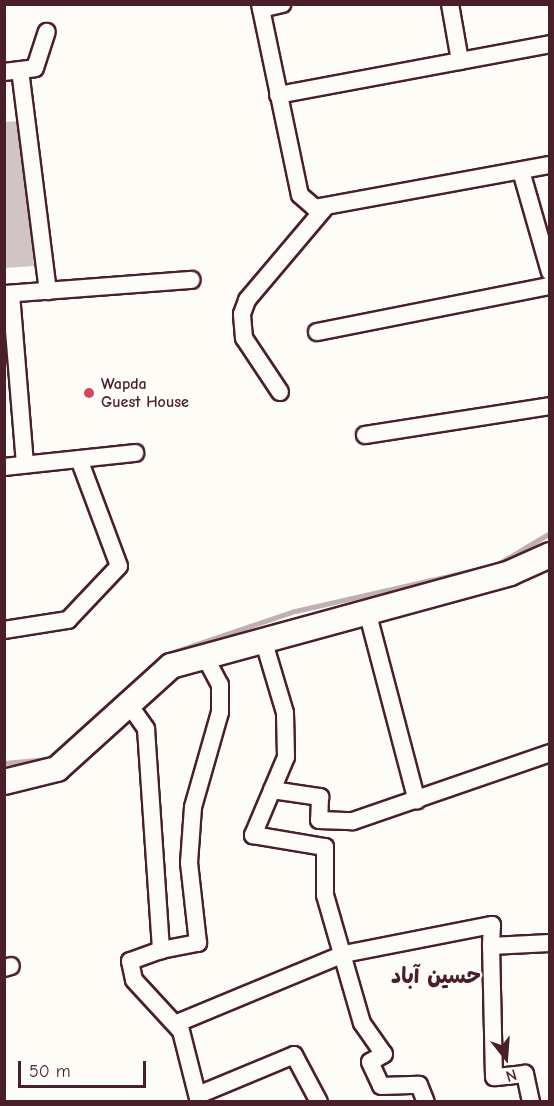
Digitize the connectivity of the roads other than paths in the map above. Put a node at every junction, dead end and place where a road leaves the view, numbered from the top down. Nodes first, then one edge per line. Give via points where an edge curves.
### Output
1 (282, 4) edge
2 (450, 4) edge
3 (260, 7) edge
4 (47, 32) dead end
5 (549, 44) edge
6 (460, 61) junction
7 (12, 71) edge
8 (278, 95) junction
9 (549, 165) edge
10 (520, 171) junction
11 (324, 209) junction
12 (549, 272) edge
13 (191, 280) dead end
14 (549, 286) edge
15 (48, 291) junction
16 (8, 294) edge
17 (317, 332) dead end
18 (280, 392) dead end
19 (549, 406) edge
20 (365, 435) dead end
21 (135, 453) dead end
22 (79, 459) junction
23 (25, 464) junction
24 (4, 467) edge
25 (549, 555) edge
26 (367, 611) junction
27 (4, 630) edge
28 (263, 639) junction
29 (204, 655) junction
30 (128, 703) junction
31 (549, 753) edge
32 (4, 782) edge
33 (272, 790) junction
34 (417, 801) junction
35 (549, 944) edge
36 (491, 946) junction
37 (161, 950) junction
38 (344, 954) junction
39 (175, 1024) junction
40 (198, 1098) edge
41 (319, 1101) edge
42 (426, 1101) edge
43 (531, 1101) edge

1 - 3 street
2 - 6 street
3 - 8 street
4 - 7 street via 35,68
5 - 6 street
6 - 8 street
7 - 15 street
8 - 11 street via 300,195 306,203
9 - 10 street
10 - 11 street
10 - 12 street
11 - 18 street via 247,300 242,314 244,338
13 - 15 street
14 - 17 street
15 - 16 street
16 - 23 street
19 - 20 street
21 - 22 street
22 - 23 street
22 - 27 street via 119,566 68,620
23 - 24 street
25 - 26 street via 510,573
26 - 28 street
26 - 34 street
28 - 29 street
28 - 33 street via 285,712 286,757
29 - 30 street via 171,666
29 - 37 street via 220,685 220,712 193,807 189,863 198,943
30 - 32 street via 57,769
30 - 37 street via 146,729
31 - 34 street
33 - 34 street via 320,797 319,820 353,821
33 - 38 street via 253,835 325,847 325,895
35 - 36 street
36 - 38 street via 492,925
36 - 43 street via 494,1077 525,1074
37 - 39 street via 130,961 134,980
38 - 39 street
38 - 42 street via 362,1023 384,1054 370,1062 381,1086 419,1085
39 - 40 street
40 - 41 street via 294,1055

